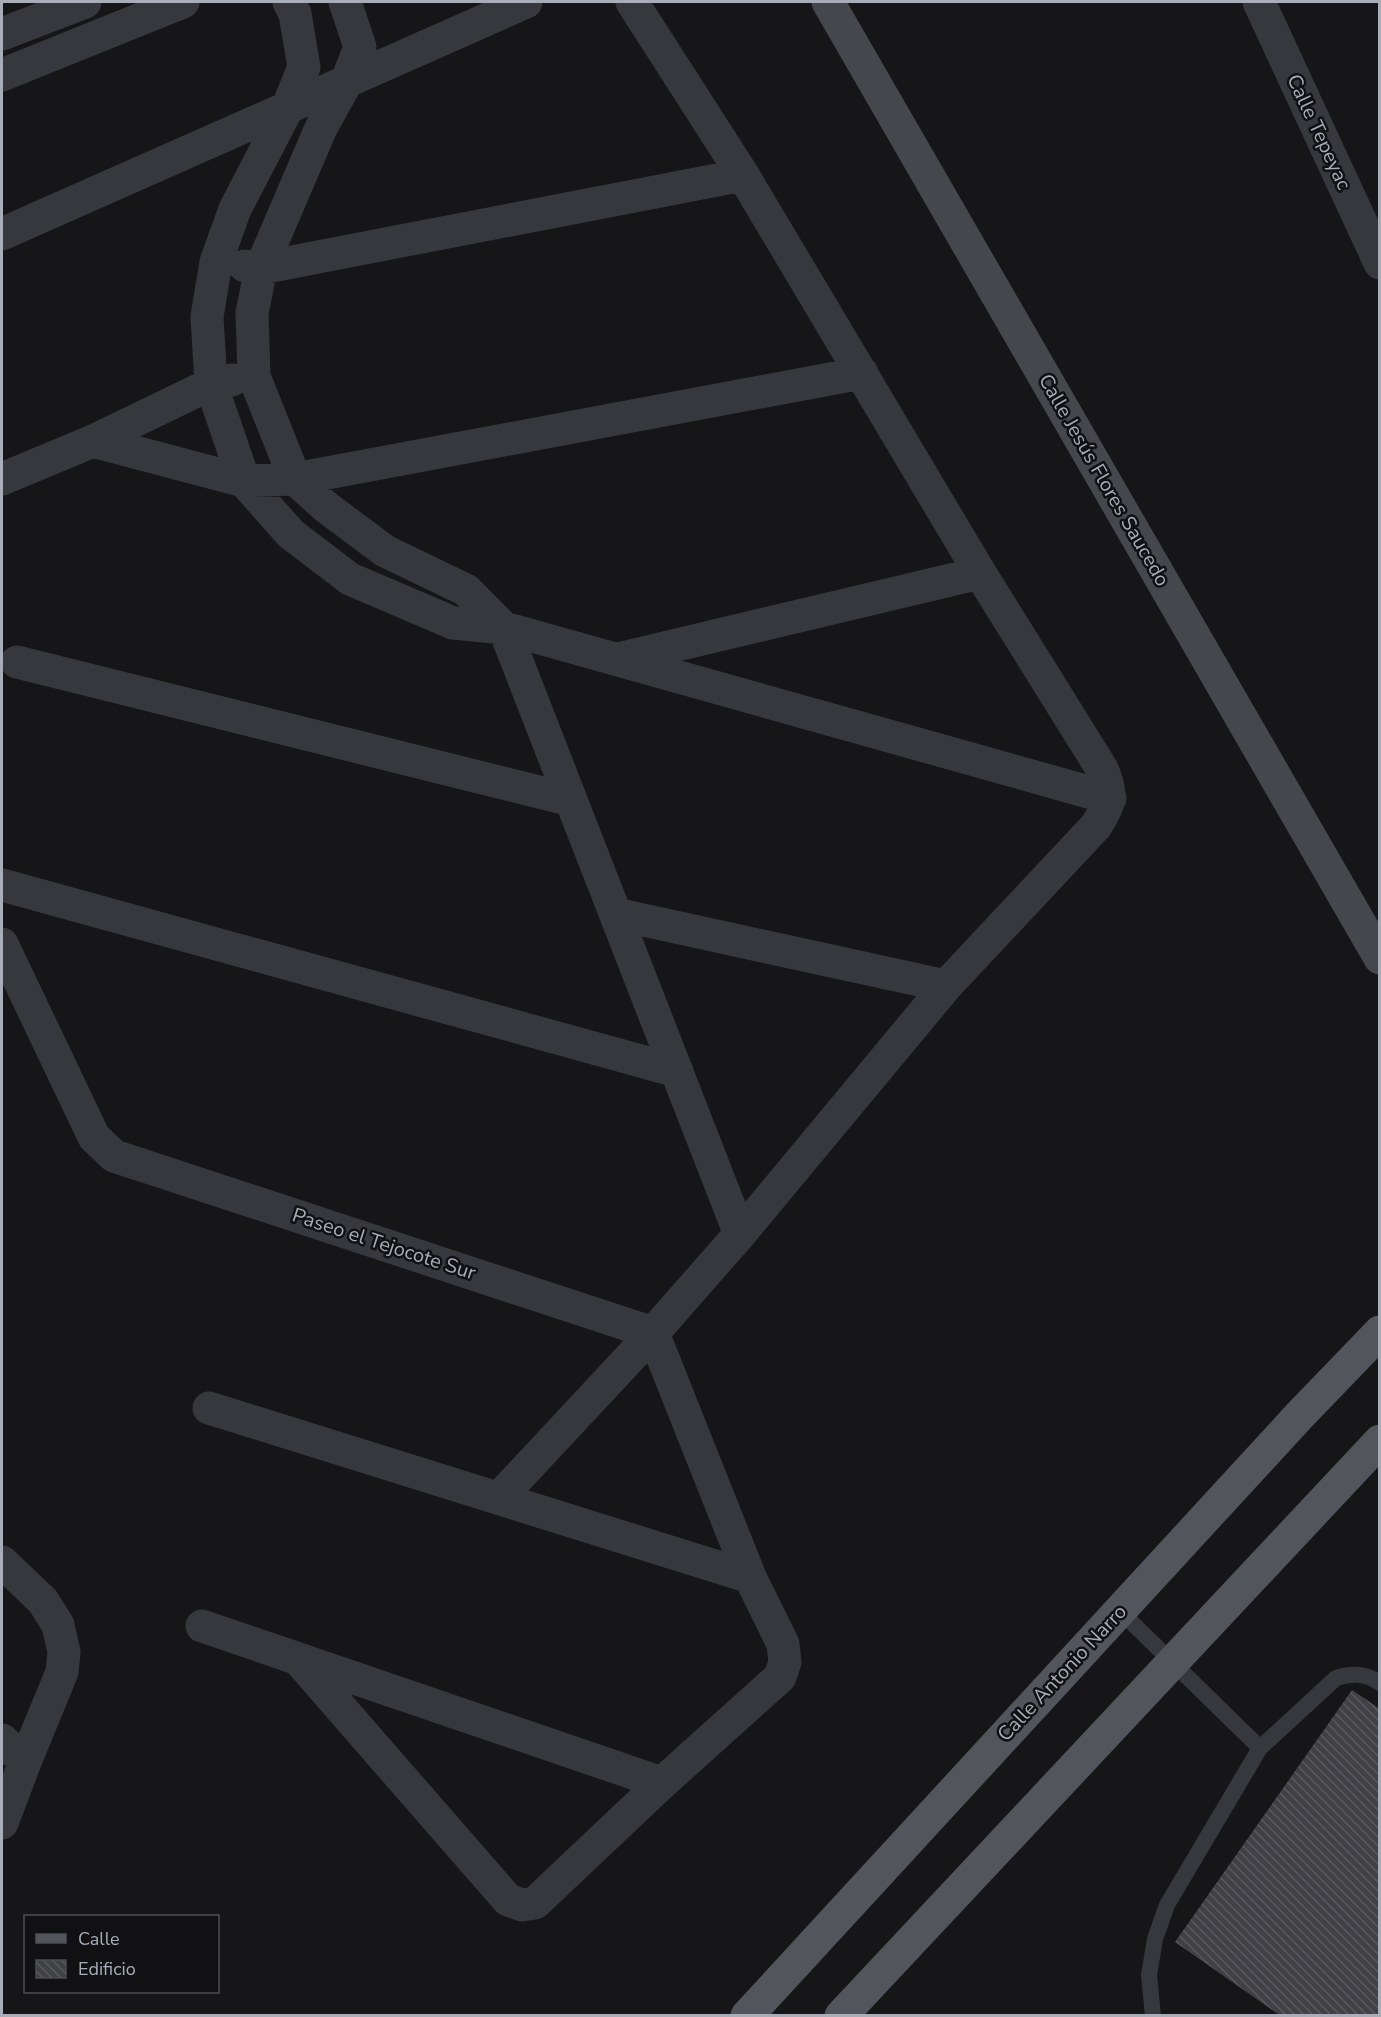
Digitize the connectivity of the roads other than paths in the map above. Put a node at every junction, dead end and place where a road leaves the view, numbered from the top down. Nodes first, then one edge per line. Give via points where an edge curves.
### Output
1 (86, 2) edge
2 (289, 2) edge
3 (345, 2) edge
4 (526, 2) edge
5 (632, 2) edge
6 (828, 2) edge
7 (167, 4) edge
8 (1267, 4) edge
9 (118, 28) junction
10 (2, 34) edge
11 (2, 75) edge
12 (346, 81) junction
13 (287, 109) junction
14 (744, 175) junction
15 (2, 234) edge
16 (216, 262) junction
17 (1380, 263) edge
18 (261, 268) junction
19 (862, 373) junction
20 (254, 376) junction
21 (211, 384) junction
22 (93, 441) junction
23 (2, 479) edge
24 (295, 479) junction
25 (244, 481) junction
26 (980, 573) junction
27 (504, 628) junction
28 (617, 659) junction
29 (17, 662) dead end
30 (1110, 798) junction
31 (572, 800) junction
32 (2, 885) edge
33 (616, 914) junction
34 (2, 944) edge
35 (1380, 958) edge
36 (946, 986) junction
37 (677, 1071) junction
38 (740, 1234) junction
39 (1380, 1332) edge
40 (653, 1333) junction
41 (209, 1407) dead end
42 (1380, 1424) edge
43 (1380, 1441) edge
44 (1347, 1475) junction
45 (499, 1498) junction
46 (2, 1562) edge
47 (750, 1577) junction
48 (1119, 1610) junction
49 (202, 1626) dead end
50 (298, 1659) junction
51 (1171, 1663) junction
52 (1380, 1683) edge
53 (1260, 1748) junction
54 (13, 1751) edge
55 (662, 1783) junction
56 (2, 1823) edge
57 (747, 2016) edge
58 (841, 2016) edge
59 (1153, 2016) edge

1 - 9 street
1 - 10 street
2 - 13 street via 295,14 304,67
3 - 12 street via 360,47
4 - 12 street
5 - 14 street
6 - 35 main road, Calle Jesús Flores Saucedo
7 - 9 street
8 - 17 street, Calle Tepeyac
9 - 11 street
12 - 13 street
12 - 18 street via 321,128
13 - 15 street
13 - 16 street via 235,209
14 - 18 street
14 - 19 street
16 - 18 street
16 - 21 street via 207,317
18 - 20 street via 252,313
19 - 24 street
19 - 26 street
20 - 21 street
20 - 24 street
21 - 22 street
21 - 25 street
22 - 23 street
22 - 25 street
24 - 25 street
24 - 27 street via 326,507 386,550 466,590
25 - 27 street via 291,534 350,579 453,623
26 - 28 street
26 - 30 street via 1102,769
27 - 28 street
27 - 31 street
28 - 30 street
29 - 31 street
30 - 36 street via 1096,826
31 - 33 street
32 - 37 street
33 - 36 street
33 - 37 street
34 - 40 street, Paseo el Tejocote Sur via 94,1137 114,1156
36 - 38 street
37 - 38 street
38 - 40 street
39 - 48 main road, Calle Antonio Narro
40 - 45 street
40 - 47 street
41 - 45 street
42 - 44 main road
43 - 44 main road
44 - 51 main road
45 - 47 street
46 - 54 street via 43,1601 58,1625 64,1652 62,1672
47 - 55 street via 783,1644 785,1662 780,1677
48 - 51 lane
48 - 57 main road, Calle Antonio Narro
49 - 50 street
50 - 55 street
50 - 55 street via 508,1900 522,1905 535,1903
51 - 53 lane
51 - 58 main road
52 - 53 lane via 1349,1674 1336,1678
53 - 59 lane via 1167,1905 1155,1939 1149,1975
54 - 56 street

